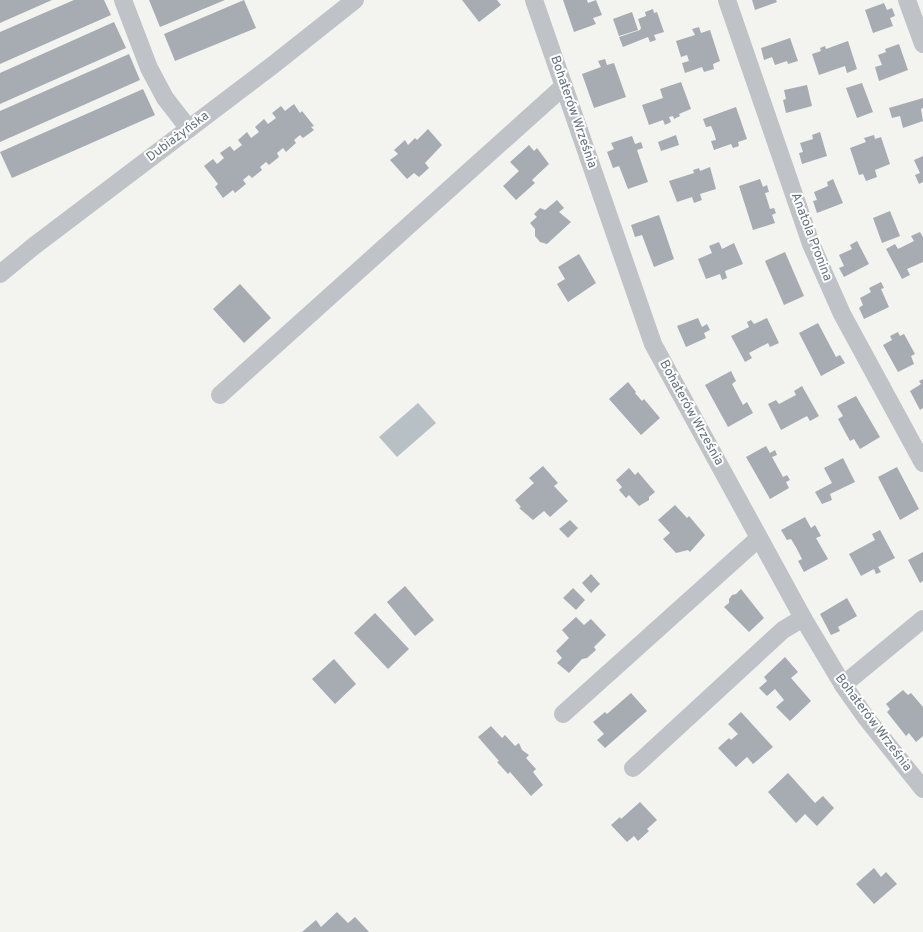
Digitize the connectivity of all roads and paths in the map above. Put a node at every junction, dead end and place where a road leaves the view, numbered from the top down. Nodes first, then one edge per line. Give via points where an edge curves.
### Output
1 (124, 0) edge
2 (355, 0) edge
3 (534, 0) edge
4 (727, 0) edge
5 (908, 0) edge
6 (923, 44) edge
7 (564, 86) junction
8 (189, 129) junction
9 (0, 274) edge
10 (220, 395) dead end
11 (923, 463) edge
12 (759, 538) junction
13 (803, 618) junction
14 (923, 619) edge
15 (843, 685) junction
16 (563, 714) dead end
17 (633, 768) dead end
18 (923, 789) edge

1 - 8 street via 149,68 165,98
2 - 8 street, Dubiażyńska
3 - 7 street, Bohaterów Września
4 - 11 street, Anatola Pronina via 811,244 842,314
5 - 6 street
7 - 10 street
7 - 12 street, Bohaterów Września via 653,344
8 - 9 street, Dubiażyńska
12 - 13 street, Bohaterów Września
12 - 16 street
13 - 15 street, Bohaterów Września
13 - 17 street via 783,630
14 - 15 street
15 - 18 street, Bohaterów Września

